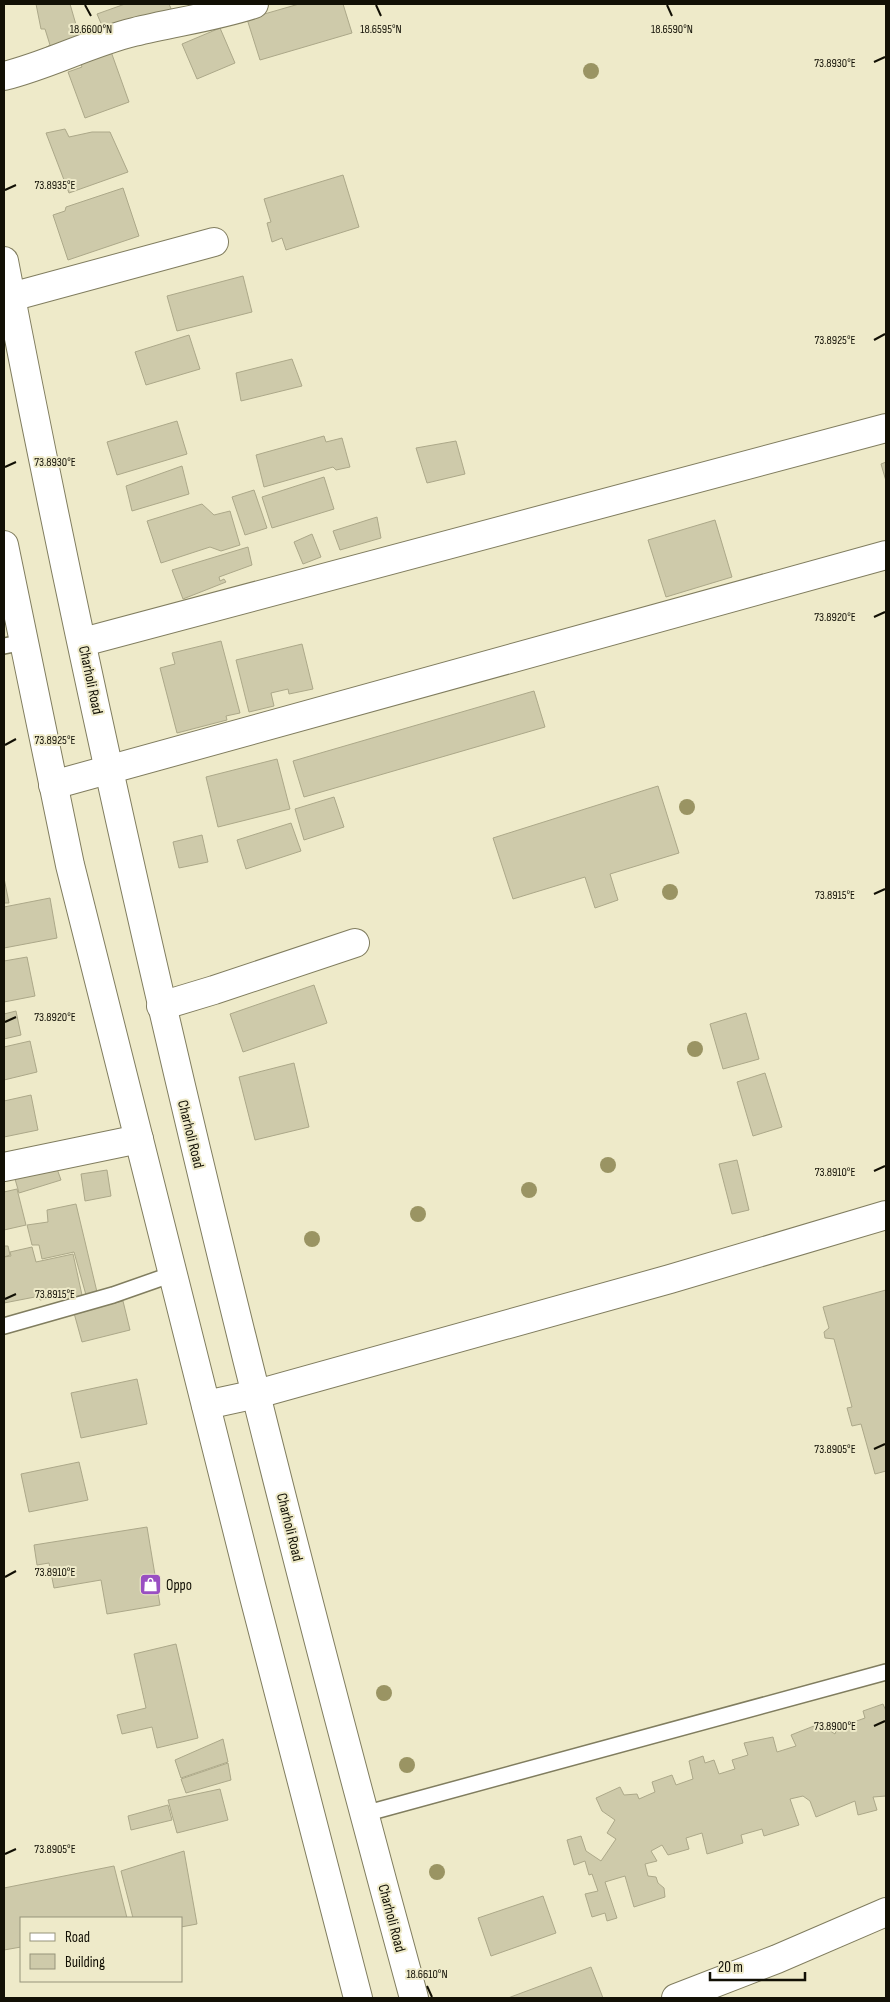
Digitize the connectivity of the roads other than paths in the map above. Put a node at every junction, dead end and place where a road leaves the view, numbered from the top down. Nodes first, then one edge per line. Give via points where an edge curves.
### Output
1 (254, 4) edge
2 (4, 76) edge
3 (214, 242) dead end
4 (4, 261) edge
5 (11, 297) junction
6 (886, 428) edge
7 (4, 545) edge
8 (886, 555) edge
9 (83, 642) junction
10 (14, 644) edge
11 (110, 770) junction
12 (53, 785) junction
13 (355, 942) dead end
14 (161, 1006) junction
15 (139, 1139) junction
16 (4, 1167) edge
17 (886, 1215) edge
18 (173, 1274) junction
19 (4, 1326) edge
20 (256, 1394) junction
21 (206, 1405) junction
22 (886, 1672) edge
23 (364, 1814) junction
24 (886, 1912) edge
25 (358, 1998) edge
26 (414, 1998) edge
27 (676, 1998) edge

1 - 2 street via 134,32 88,46 36,68
3 - 5 street
4 - 5 street, Charholi Road
5 - 9 street, Charholi Road
6 - 9 street
7 - 10 street
8 - 11 street
9 - 11 street, Charholi Road
10 - 12 street
11 - 12 street
11 - 14 street, Charholi Road
12 - 15 street
13 - 14 street
14 - 20 street, Charholi Road
15 - 16 street
15 - 18 street
17 - 20 street via 670,1279
18 - 19 lane via 114,1295
18 - 21 street
20 - 21 street
20 - 23 street, Charholi Road
21 - 25 street
22 - 23 lane
23 - 26 street, Charholi Road
24 - 27 street

